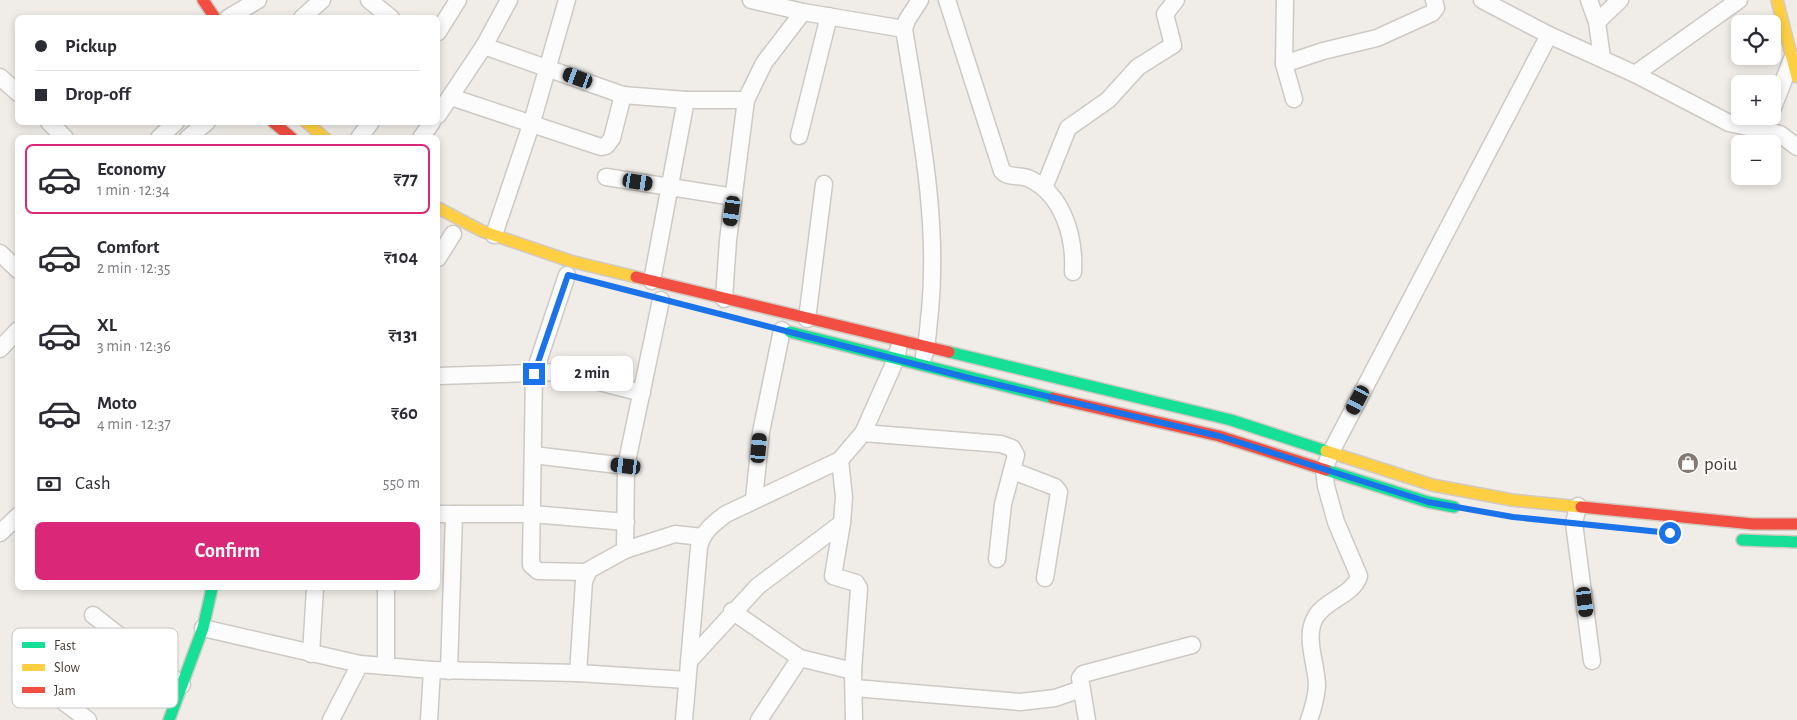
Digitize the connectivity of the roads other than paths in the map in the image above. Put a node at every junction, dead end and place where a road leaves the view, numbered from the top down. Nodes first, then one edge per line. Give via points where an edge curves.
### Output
1 (203, 0) edge
2 (258, 0) edge
3 (322, 0) edge
4 (369, 0) edge
5 (458, 0) edge
6 (509, 0) edge
7 (566, 0) edge
8 (752, 0) edge
9 (920, 0) edge
10 (947, 0) edge
11 (1176, 0) edge
12 (1284, 0) edge
13 (1434, 0) edge
14 (1482, 0) edge
15 (1589, 0) edge
16 (1620, 0) edge
17 (1739, 0) edge
18 (1777, 0) edge
19 (803, 12) junction
20 (213, 15) edge
21 (233, 15) edge
22 (305, 15) edge
23 (388, 15) edge
24 (829, 16) junction
25 (1597, 22) junction
26 (440, 29) edge
27 (904, 29) junction
28 (1549, 35) junction
29 (484, 46) junction
30 (1602, 58) junction
31 (1792, 58) junction
32 (1284, 64) junction
33 (546, 67) junction
34 (1635, 74) junction
35 (0, 77) edge
36 (1797, 77) edge
37 (1781, 87) edge
38 (15, 90) edge
39 (623, 95) junction
40 (451, 97) junction
41 (1294, 99) dead end
42 (686, 100) junction
43 (746, 100) junction
44 (440, 112) edge
45 (532, 122) junction
46 (1731, 124) edge
47 (52, 125) edge
48 (173, 125) edge
49 (203, 125) edge
50 (277, 125) edge
51 (310, 125) edge
52 (1769, 125) edge
53 (62, 135) edge
54 (162, 135) edge
55 (192, 135) edge
56 (288, 135) edge
57 (321, 135) edge
58 (800, 136) dead end
59 (1797, 147) edge
60 (606, 177) dead end
61 (824, 184) dead end
62 (670, 187) junction
63 (1044, 188) junction
64 (734, 197) junction
65 (440, 209) edge
66 (453, 234) dead end
67 (494, 235) junction
68 (0, 253) edge
69 (440, 255) edge
70 (15, 267) edge
71 (1074, 272) dead end
72 (568, 275) dead end
73 (659, 295) junction
74 (724, 298) junction
75 (807, 319) junction
76 (778, 329) joint
77 (15, 333) edge
78 (899, 341) junction
79 (926, 347) junction
80 (0, 348) edge
81 (896, 359) junction
82 (922, 366) junction
83 (534, 374) junction
84 (440, 376) edge
85 (642, 393) junction
86 (863, 433) junction
87 (1331, 452) junction
88 (533, 455) junction
89 (840, 460) junction
90 (626, 466) junction
91 (1324, 470) junction
92 (1013, 472) junction
93 (754, 499) junction
94 (1578, 506) junction
95 (1463, 508) dead end
96 (446, 514) edge
97 (532, 514) junction
98 (15, 519) edge
99 (626, 522) junction
100 (842, 523) junction
101 (1797, 524) edge
102 (0, 534) edge
103 (702, 537) junction
104 (1733, 539) dead end
105 (1797, 542) edge
106 (625, 550) junction
107 (997, 559) dead end
108 (587, 572) junction
109 (1045, 578) dead end
110 (208, 590) edge
111 (315, 590) edge
112 (386, 590) edge
113 (732, 611) junction
114 (93, 615) dead end
115 (110, 628) edge
116 (203, 628) junction
117 (1192, 645) dead end
118 (311, 654) junction
119 (800, 658) junction
120 (689, 661) junction
121 (1592, 661) dead end
122 (360, 664) junction
123 (386, 666) junction
124 (432, 670) junction
125 (449, 671) junction
126 (853, 671) junction
127 (578, 673) junction
128 (687, 680) junction
129 (178, 682) edge
130 (182, 685) junction
131 (855, 688) junction
132 (1081, 689) junction
133 (178, 696) edge
134 (72, 708) edge
135 (173, 708) edge
136 (88, 720) edge
137 (169, 720) edge
138 (331, 720) edge
139 (429, 720) edge
140 (684, 720) edge
141 (759, 720) edge
142 (854, 720) edge
143 (1087, 720) edge
144 (1309, 720) edge

1 - 20 main road
2 - 21 street
3 - 22 street
4 - 23 street
5 - 26 street
6 - 29 street
7 - 33 street
8 - 19 street
9 - 27 street
10 - 63 street via 1002,171 1009,176 1028,178
11 - 63 street via 1164,14 1173,46 1138,66 1108,100 1068,128
12 - 32 street
13 - 32 street via 1436,8 1432,13 1387,33
14 - 28 street
15 - 25 street
16 - 25 street
17 - 34 street
18 - 31 main road
19 - 24 street
19 - 43 street via 764,63
24 - 27 street
24 - 58 street
25 - 30 street
27 - 79 street via 930,199 933,242 933,282
28 - 30 street
28 - 87 street
29 - 33 street
29 - 40 street
30 - 34 street
31 - 36 main road
31 - 37 street
32 - 41 street
33 - 39 street
33 - 45 street
34 - 46 street
35 - 38 street
39 - 42 street
39 - 45 street via 612,138 606,146 596,146
40 - 44 street
40 - 45 street
42 - 43 street
42 - 62 street
43 - 64 street
45 - 67 street
47 - 53 street
48 - 54 street
49 - 55 street
50 - 56 main road
51 - 57 main road
52 - 59 street
60 - 62 street
61 - 75 street
62 - 64 street
62 - 73 street
63 - 71 street via 1064,214
64 - 74 street
65 - 67 main road
66 - 69 street
67 - 73 main road
68 - 70 street
72 - 83 street
73 - 74 main road
73 - 85 street
74 - 75 main road
75 - 78 main road
76 - 81 main road
76 - 93 street
77 - 80 street
78 - 79 main road
78 - 81 street
79 - 82 street
79 - 87 main road via 1231,420
81 - 82 main road
81 - 86 street
82 - 91 main road via 1219,436
83 - 84 street
83 - 85 street via 566,373
83 - 88 street
85 - 90 street
86 - 89 street
86 - 92 street via 1001,444 1012,448 1016,455
87 - 91 street
87 - 94 main road via 1432,485 1509,503
88 - 90 street
88 - 97 street
89 - 93 street
89 - 100 street via 844,497
90 - 99 street
91 - 95 main road via 1428,502
91 - 144 street via 1336,522 1359,576 1356,583 1314,619 1311,644 1317,686
92 - 107 street via 1003,504
92 - 109 street via 1055,487 1059,492
93 - 103 street via 718,520
94 - 101 main road via 1672,520
94 - 121 street via 1575,523
96 - 97 street
96 - 125 street
97 - 99 street
97 - 108 street via 531,560 534,569
98 - 102 street
99 - 106 street
100 - 113 street via 758,586
100 - 126 street via 833,574 836,578 856,582 858,586
103 - 106 street via 666,536
103 - 120 street via 698,547
104 - 105 main road
106 - 108 street
108 - 127 street
110 - 116 main road
111 - 118 street
112 - 123 street
113 - 119 street
113 - 120 street
114 - 115 street
116 - 118 street
116 - 130 main road
117 - 132 street via 1087,672 1080,678
118 - 122 street
119 - 126 street
119 - 141 street
120 - 128 street
122 - 123 street
122 - 138 street
123 - 124 street
124 - 125 street
124 - 139 street
125 - 127 street
126 - 131 street
127 - 128 street
128 - 140 street
129 - 130 street
130 - 133 main road
131 - 132 street via 1020,702 1055,698
131 - 142 street
132 - 143 street
134 - 136 street
135 - 137 main road

